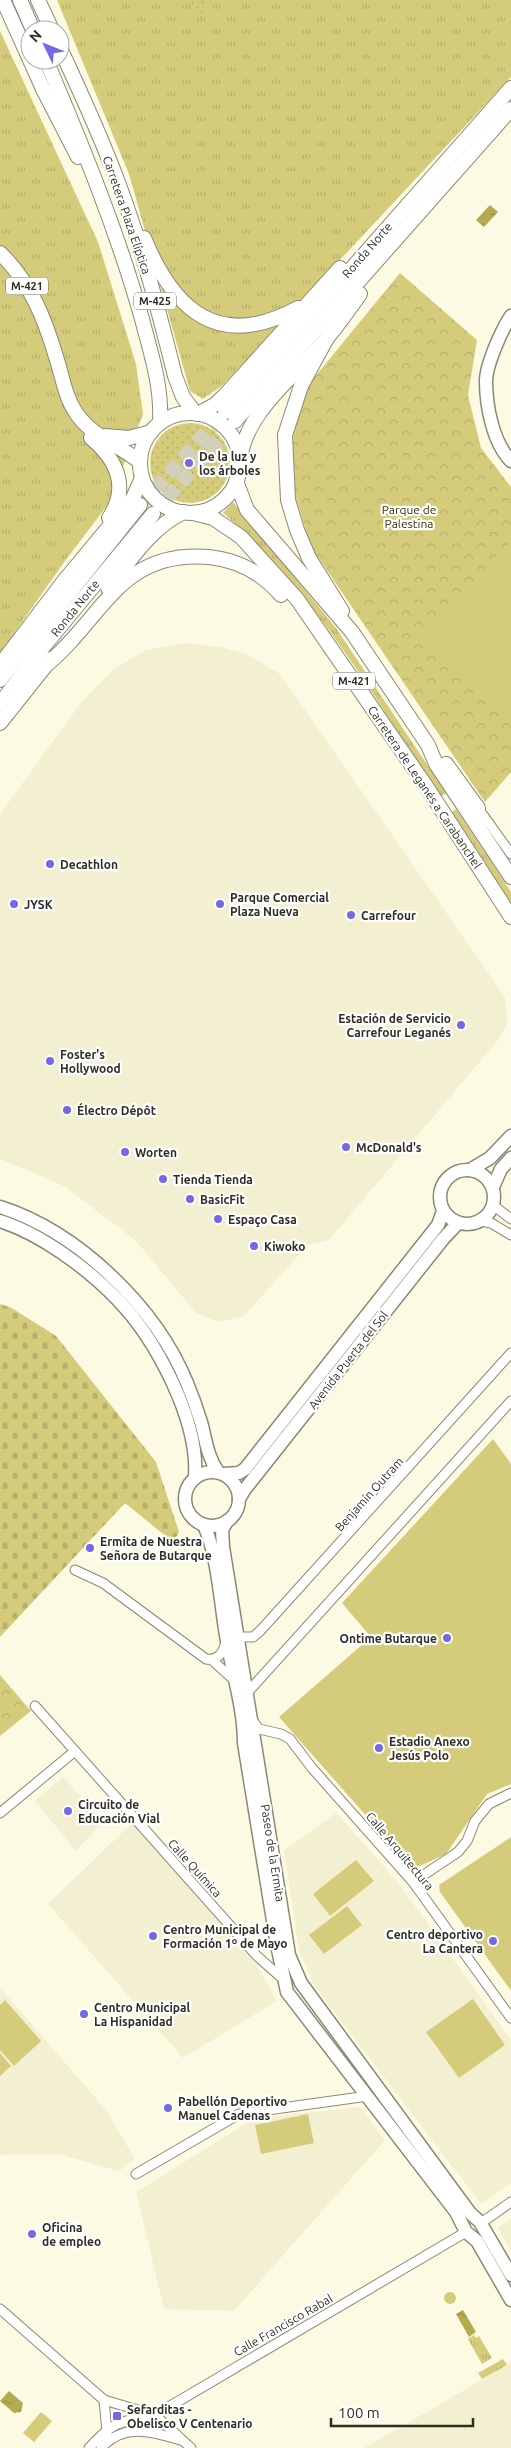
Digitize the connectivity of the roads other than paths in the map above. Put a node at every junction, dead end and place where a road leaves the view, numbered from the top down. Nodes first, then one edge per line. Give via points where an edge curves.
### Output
1 (3, 0) edge
2 (20, 0) edge
3 (38, 0) edge
4 (28, 20) edge
5 (47, 20) edge
6 (50, 70) edge
7 (70, 70) edge
8 (511, 88) edge
9 (511, 110) edge
10 (119, 185) junction
11 (108, 210) junction
12 (390, 224) junction
13 (0, 254) edge
14 (385, 254) junction
15 (306, 303) junction
16 (511, 316) edge
17 (327, 338) junction
18 (74, 410) junction
19 (197, 413) junction
20 (155, 427) junction
21 (108, 438) junction
22 (239, 459) junction
23 (511, 461) edge
24 (140, 462) junction
25 (142, 478) junction
26 (236, 481) junction
27 (140, 505) tunnel mouth
28 (189, 512) junction
29 (153, 514) tunnel mouth
30 (64, 581) junction
31 (352, 632) junction
32 (329, 644) junction
33 (0, 665) edge
34 (46, 665) junction
35 (0, 680) edge
36 (0, 704) edge
37 (0, 723) edge
38 (428, 745) junction
39 (478, 808) joint
40 (511, 854) edge
41 (511, 876) edge
42 (511, 917) edge
43 (511, 1136) edge
44 (511, 1158) edge
45 (470, 1170) junction
46 (493, 1187) junction
47 (494, 1206) junction
48 (0, 1207) edge
49 (444, 1211) junction
50 (511, 1219) edge
51 (0, 1221) edge
52 (481, 1221) junction
53 (458, 1223) junction
54 (511, 1235) edge
55 (511, 1353) edge
56 (511, 1402) edge
57 (221, 1473) junction
58 (196, 1477) junction
59 (240, 1499) junction
60 (227, 1522) junction
61 (204, 1525) junction
62 (75, 1570) dead end
63 (232, 1639) junction
64 (212, 1660) junction
65 (264, 1674) junction
66 (239, 1678) junction
67 (246, 1693) junction
68 (35, 1706) dead end
69 (253, 1721) junction
70 (75, 1751) junction
71 (511, 1793) edge
72 (0, 1813) edge
73 (413, 1882) junction
74 (277, 1945) junction
75 (257, 1956) junction
76 (283, 1979) junction
77 (511, 2018) edge
78 (368, 2096) junction
79 (136, 2174) dead end
80 (511, 2202) edge
81 (479, 2222) junction
82 (466, 2231) junction
83 (511, 2275) edge
84 (511, 2300) edge
85 (0, 2309) edge
86 (104, 2400) junction
87 (155, 2415) junction
88 (108, 2428) junction
89 (145, 2430) junction
90 (184, 2441) junction
91 (103, 2446) edge
92 (89, 2448) edge
93 (191, 2448) edge

1 - 11 main road via 60,124
2 - 4 main road
3 - 5 main road
6 - 11 main road, Carretera Plaza Elíptica / M-425
7 - 10 main road, Carretera Plaza Elíptica / M-425
8 - 12 main road, Ronda Norte
9 - 14 main road, Ronda Norte
10 - 15 main road via 164,278 194,314 227,324 252,325 276,318
10 - 19 main road, Carretera Plaza Elíptica / M-425 via 175,376 183,397
11 - 20 main road, Carretera Plaza Elíptica / M-425 via 159,382
12 - 14 main road, Ronda Norte via 230,416
12 - 15 main road via 373,236
13 - 18 main road, M-421 via 16,268 33,295 46,323
14 - 17 main road via 373,276
15 - 19 main road via 226,394 216,404
16 - 23 main road via 494,352 486,380 488,414
17 - 22 main road via 256,418 243,442
17 - 31 main road via 301,386 285,435 288,500 310,558
18 - 21 main road, M-421 via 83,422
18 - 30 main road via 80,427 113,460 120,483 116,508
19 - 20 main road via 171,417
19 - 22 main road, M-421 via 223,427 235,443
20 - 21 main road via 129,438
20 - 24 main road, M-421 via 141,452
21 - 24 main road, M-421
22 - 26 main road, M-421
24 - 25 main road, M-421
25 - 28 main road, M-421 via 158,502 170,509
25 - 30 main road, Ronda Norte via 133,498
26 - 28 main road via 231,491 214,506
26 - 31 main road, Carretera de Leganés a Carabanchel / M-421 via 247,510
27 - 35 main road, Ronda Norte
28 - 32 main road, Carretera de Leganés a Carabanchel / M-421 via 214,518 242,537 297,599
28 - 34 main road via 166,522 156,531
29 - 36 main road, Ronda Norte
30 - 33 main road, Ronda Norte
31 - 38 main road, Carretera de Leganés a Carabanchel / M-421
32 - 34 main road via 269,581 229,561 193,556 150,566 124,582 98,607 59,655
32 - 42 main road, Carretera de Leganés a Carabanchel / M-421
34 - 37 main road
38 - 39 main road, M-421
38 - 41 main road, Carretera de Leganés a Carabanchel / M-421 via 436,764
39 - 40 street, M-421
43 - 45 main road via 490,1158
44 - 46 main road via 501,1169
45 - 46 main road via 484,1175
45 - 49 main road via 455,1172 444,1182 440,1197
46 - 47 main road
47 - 50 street
47 - 52 main road
48 - 57 main road via 59,1235 100,1266 135,1301 169,1347 186,1381 210,1461
49 - 53 main road
49 - 57 main road, Avenida Puerta del Sol via 438,1225 245,1469 239,1474
51 - 58 main road via 49,1245 84,1269 118,1300 147,1338 183,1408 195,1453
52 - 53 main road via 466,1225
52 - 54 street via 492,1223
53 - 59 main road, Avenida Puerta del Sol
55 - 63 street, Benjamín Outram via 261,1630 253,1637
56 - 65 street
57 - 58 main road via 210,1471
57 - 59 main road via 236,1484
58 - 61 main road via 186,1490 186,1506 193,1518
59 - 60 main road via 238,1508
60 - 61 main road via 216,1526
60 - 63 main road, Paseo de la Ermita via 222,1530
61 - 63 main road, Paseo de la Ermita
62 - 64 street via 103,1583 202,1656
63 - 64 street via 221,1655
63 - 66 main road, Paseo de la Ermita
63 - 66 main road, Paseo de la Ermita via 232,1666
64 - 66 street
65 - 66 street
65 - 67 street
66 - 67 main road, Paseo de la Ermita
66 - 74 main road, Paseo de la Ermita via 244,1743
67 - 69 main road, Paseo de la Ermita
68 - 70 street, Calle Química
69 - 73 street, Calle Arquitectura via 259,1729 290,1739
69 - 81 main road, Paseo de la Ermita via 285,1932 301,1983
70 - 72 street
70 - 75 street, Calle Química
71 - 73 street via 489,1804 475,1821 467,1841 458,1852
73 - 77 street, Calle Arquitectura
74 - 75 street via 267,1957
74 - 76 main road, Paseo de la Ermita
75 - 76 street, Calle Química
76 - 78 main road, Paseo de la Ermita via 289,1997
78 - 79 street via 239,2114
78 - 82 main road, Paseo de la Ermita via 456,2212
80 - 81 street
81 - 82 main road via 468,2220
81 - 83 main road, Paseo de la Ermita
82 - 84 main road, Paseo de la Ermita via 477,2241
82 - 87 street, Calle Francisco Rabal
85 - 86 street
86 - 87 street
86 - 88 street
87 - 88 street, Calle Francisco Rabal via 120,2422
87 - 89 street
87 - 90 street
88 - 91 street
88 - 92 street
89 - 90 street
89 - 91 street via 126,2431
90 - 93 street

